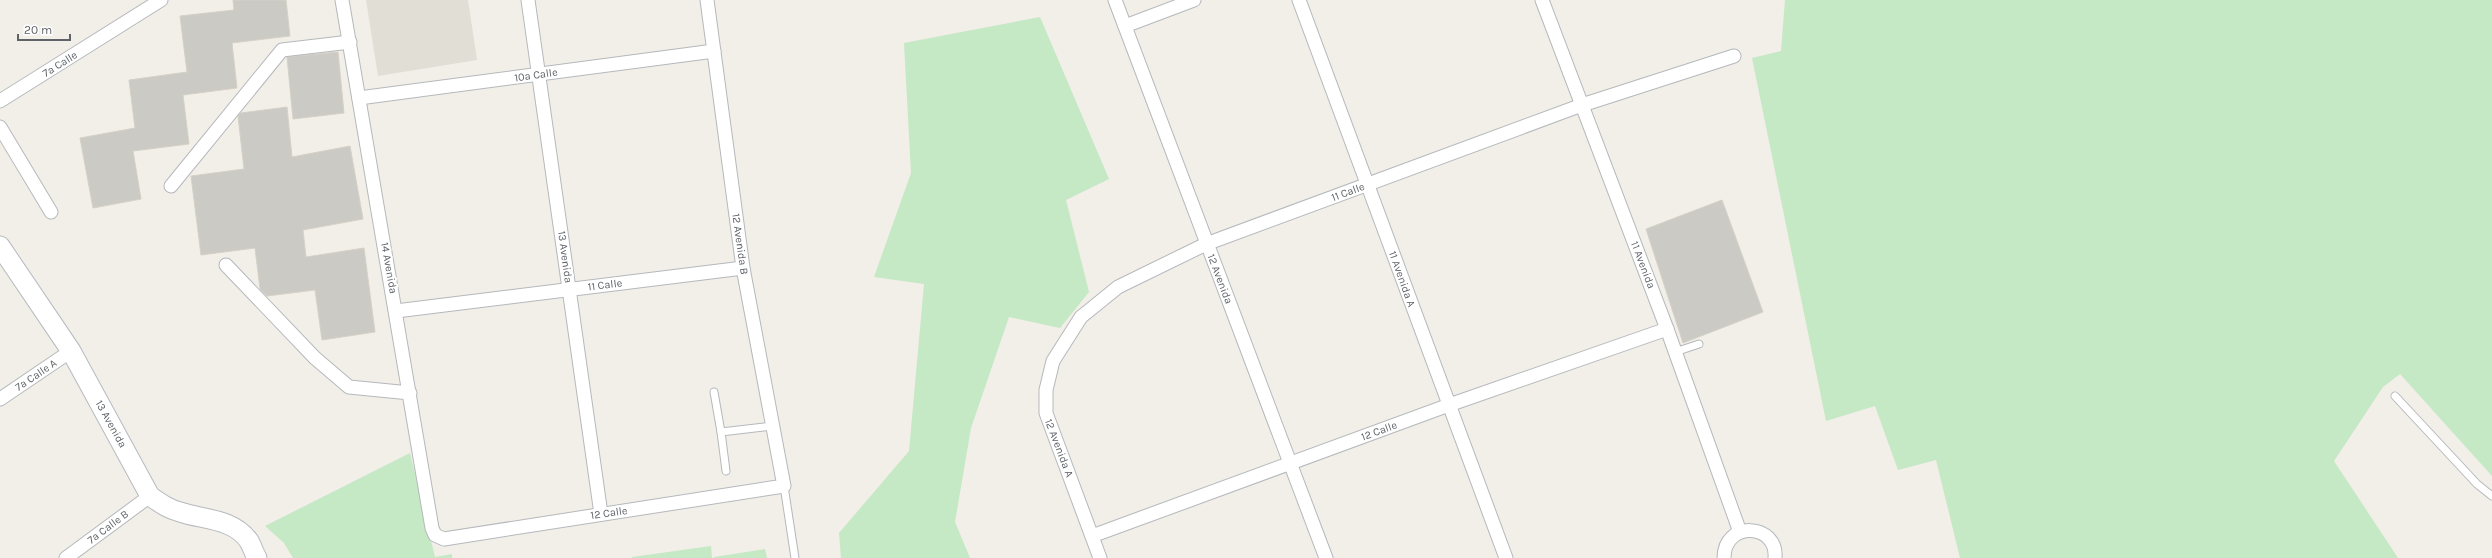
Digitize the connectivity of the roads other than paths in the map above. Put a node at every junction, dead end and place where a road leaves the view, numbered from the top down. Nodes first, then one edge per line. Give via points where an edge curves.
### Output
1 (161, 0) edge
2 (342, 0) edge
3 (528, 0) edge
4 (707, 0) edge
5 (1115, 0) edge
6 (1194, 0) edge
7 (1299, 0) edge
8 (1542, 0) edge
9 (1124, 26) junction
10 (350, 42) junction
11 (714, 51) junction
12 (1734, 56) dead end
13 (539, 74) junction
14 (359, 98) junction
15 (0, 102) edge
16 (1582, 106) junction
17 (0, 127) edge
18 (1367, 184) junction
19 (171, 186) dead end
20 (51, 212) dead end
21 (1206, 244) junction
22 (0, 246) edge
23 (226, 265) dead end
24 (743, 268) junction
25 (1118, 287) joint
26 (569, 290) junction
27 (396, 311) junction
28 (1667, 329) junction
29 (1699, 344) dead end
30 (71, 351) junction
31 (1675, 352) junction
32 (714, 392) dead end
33 (410, 393) junction
34 (2395, 396) dead end
35 (0, 399) edge
36 (1449, 405) junction
37 (772, 426) junction
38 (721, 432) junction
39 (1290, 463) junction
40 (726, 471) dead end
41 (784, 486) junction
42 (150, 496) junction
43 (2492, 496) edge
44 (601, 514) junction
45 (1740, 532) junction
46 (435, 535) joint
47 (1092, 536) junction
48 (66, 558) edge
49 (257, 558) edge
50 (795, 558) edge
51 (1100, 558) edge
52 (1326, 558) edge
53 (1506, 558) edge
54 (1724, 558) edge
55 (1775, 558) edge

1 - 15 street, 7a Calle
2 - 10 street, 14 Avenida
3 - 13 street, 13 Avenida
4 - 11 street, 12 Avenida B
5 - 9 street, 12 Avenida
6 - 9 street
7 - 18 street, 11 Avenida A
8 - 16 street, 11 Avenida
9 - 21 street, 12 Avenida
10 - 14 street, 14 Avenida
10 - 19 street via 282,50
11 - 13 street, 10a Calle
11 - 24 street, 12 Avenida B
12 - 16 street, 11 Calle
13 - 14 street, 10a Calle
13 - 26 street, 13 Avenida
14 - 27 street, 14 Avenida
16 - 18 street, 11 Calle
16 - 28 street, 11 Avenida
17 - 20 street
18 - 21 street, 11 Calle
18 - 36 street, 11 Avenida A
21 - 25 street, 11 Calle
21 - 39 street, 12 Avenida
22 - 30 street, 13 Avenida
23 - 33 street via 315,358 349,387
24 - 26 street, 11 Calle
24 - 37 street, 12 Avenida B
25 - 47 street, 12 Avenida A via 1081,318 1053,361 1046,390 1046,412
26 - 27 street, 11 Calle
26 - 44 street, 13 Avenida
27 - 33 street, 14 Avenida
28 - 31 street, 11 Avenida
28 - 36 street, 12 Calle
29 - 31 lane
30 - 35 street, 7a Calle A
30 - 42 street, 13 Avenida
31 - 45 street, 11 Avenida
32 - 38 lane
33 - 46 street, 14 Avenida
34 - 43 lane via 2477,484
36 - 39 street, 12 Calle
36 - 53 street, 11 Avenida A
37 - 38 lane
37 - 41 street, 12 Avenida B
38 - 40 lane
39 - 47 street, 12 Calle
39 - 52 street, 12 Avenida
41 - 44 street, 12 Calle
41 - 50 lane
42 - 48 street, 7a Calle B
42 - 49 street, 13 Avenida via 162,506 180,513 225,523 236,529 249,541
44 - 46 street, 12 Calle via 444,539
45 - 54 street via 1728,542
45 - 55 street via 1757,531 1764,535 1774,548
47 - 51 street, 12 Avenida A

